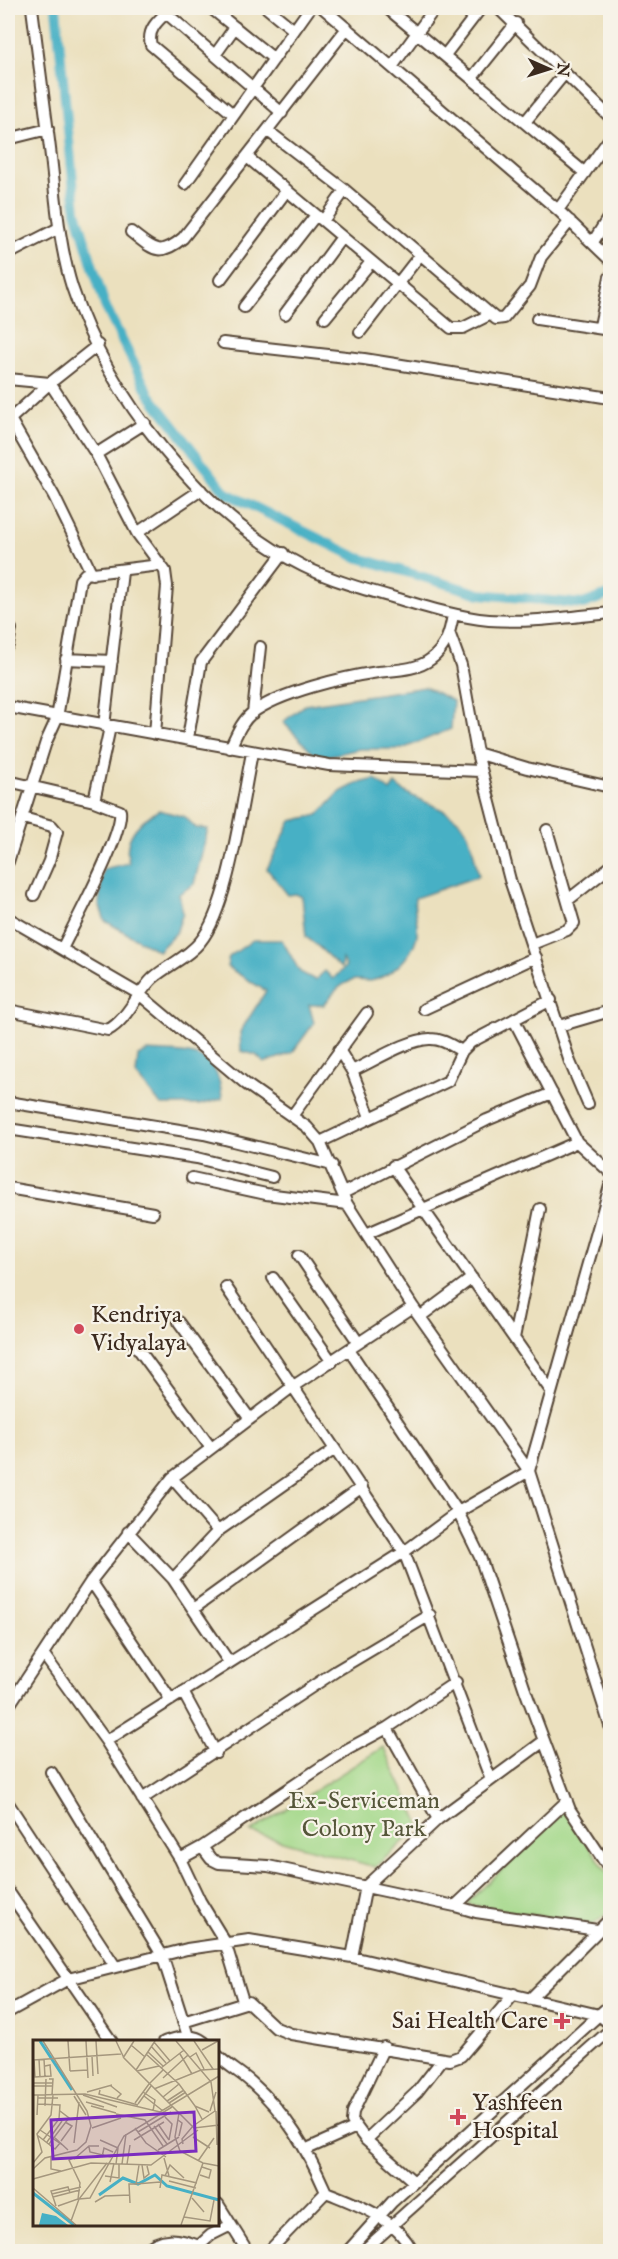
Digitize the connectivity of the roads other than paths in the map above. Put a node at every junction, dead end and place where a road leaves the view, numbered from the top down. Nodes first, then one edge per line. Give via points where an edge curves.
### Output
1 (32, 8) edge
2 (211, 8) edge
3 (267, 8) edge
4 (310, 8) edge
5 (323, 8) edge
6 (387, 8) edge
7 (435, 8) edge
8 (481, 8) edge
9 (498, 8) edge
10 (169, 10) edge
11 (516, 23) junction
12 (235, 27) junction
13 (347, 28) junction
14 (294, 30) junction
15 (417, 32) junction
16 (215, 55) junction
17 (445, 55) junction
18 (274, 58) junction
19 (392, 67) junction
20 (565, 73) junction
21 (472, 78) junction
22 (253, 88) junction
23 (282, 113) junction
24 (234, 115) junction
25 (610, 117) edge
26 (525, 122) junction
27 (48, 129) junction
28 (268, 131) junction
29 (8, 138) edge
30 (610, 138) edge
31 (248, 157) junction
32 (585, 173) junction
33 (185, 184) dead end
34 (287, 190) junction
35 (345, 190) junction
36 (558, 210) junction
37 (610, 215) edge
38 (319, 218) junction
39 (570, 221) junction
40 (59, 228) junction
41 (131, 232) dead end
42 (342, 237) junction
43 (593, 242) junction
44 (8, 254) edge
45 (420, 255) junction
46 (610, 260) edge
47 (371, 262) junction
48 (610, 277) edge
49 (220, 280) dead end
50 (396, 283) junction
51 (244, 307) dead end
52 (285, 314) dead end
53 (489, 315) junction
54 (325, 318) dead end
55 (537, 319) dead end
56 (608, 330) edge
57 (360, 332) dead end
58 (223, 343) dead end
59 (98, 345) junction
60 (8, 379) edge
61 (50, 383) junction
62 (610, 398) edge
63 (9, 420) edge
64 (145, 423) junction
65 (96, 454) junction
66 (201, 490) junction
67 (137, 533) junction
68 (283, 553) junction
69 (160, 565) junction
70 (122, 572) junction
71 (92, 574) junction
72 (610, 613) edge
73 (453, 615) junction
74 (10, 629) dead end
75 (450, 635) junction
76 (8, 645) edge
77 (260, 646) dead end
78 (66, 659) junction
79 (112, 661) junction
80 (8, 707) edge
81 (252, 713) junction
82 (57, 718) junction
83 (107, 726) junction
84 (155, 734) junction
85 (188, 738) junction
86 (230, 748) junction
87 (252, 753) junction
88 (477, 753) junction
89 (481, 771) junction
90 (8, 781) edge
91 (31, 786) junction
92 (610, 787) edge
93 (94, 801) junction
94 (23, 818) junction
95 (547, 830) dead end
96 (8, 862) edge
97 (610, 867) edge
98 (34, 895) dead end
99 (568, 900) junction
100 (8, 918) edge
101 (532, 944) junction
102 (63, 948) junction
103 (536, 957) junction
104 (139, 994) junction
105 (551, 1000) junction
106 (424, 1009) dead end
107 (8, 1010) edge
108 (610, 1011) edge
109 (367, 1013) dead end
110 (514, 1020) junction
111 (559, 1026) junction
112 (339, 1050) junction
113 (462, 1051) junction
114 (352, 1071) junction
115 (552, 1093) junction
116 (8, 1102) edge
117 (588, 1104) dead end
118 (292, 1116) junction
119 (370, 1117) junction
120 (8, 1129) edge
121 (320, 1142) junction
122 (577, 1142) junction
123 (332, 1165) junction
124 (393, 1166) junction
125 (610, 1172) edge
126 (272, 1177) dead end
127 (192, 1178) dead end
128 (610, 1186) edge
129 (8, 1188) edge
130 (343, 1193) junction
131 (347, 1204) junction
132 (422, 1208) junction
133 (540, 1209) dead end
134 (153, 1213) dead end
135 (366, 1234) junction
136 (299, 1255) dead end
137 (273, 1278) dead end
138 (472, 1278) junction
139 (226, 1287) dead end
140 (413, 1307) junction
141 (421, 1316) junction
142 (179, 1322) dead end
143 (514, 1338) junction
144 (358, 1342) junction
145 (134, 1343) dead end
146 (349, 1350) junction
147 (332, 1362) junction
148 (292, 1388) junction
149 (551, 1391) junction
150 (250, 1419) junction
151 (211, 1448) junction
152 (335, 1449) junction
153 (529, 1471) junction
154 (172, 1478) junction
155 (362, 1487) junction
156 (458, 1512) junction
157 (218, 1531) junction
158 (128, 1532) junction
159 (404, 1552) junction
160 (173, 1579) junction
161 (91, 1581) junction
162 (193, 1609) junction
163 (430, 1615) junction
164 (44, 1655) junction
165 (229, 1662) junction
166 (456, 1682) junction
167 (183, 1692) junction
168 (171, 1700) junction
169 (8, 1707) edge
170 (610, 1726) edge
171 (387, 1728) junction
172 (106, 1741) junction
173 (544, 1741) junction
174 (216, 1753) junction
175 (51, 1772) dead end
176 (491, 1780) junction
177 (142, 1799) junction
178 (567, 1801) junction
179 (8, 1803) edge
180 (438, 1819) junction
181 (202, 1847) junction
182 (180, 1859) junction
183 (610, 1870) edge
184 (366, 1886) junction
185 (8, 1891) edge
186 (455, 1906) junction
187 (610, 1919) edge
188 (597, 1930) junction
189 (225, 1942) junction
190 (162, 1955) junction
191 (352, 1957) junction
192 (116, 1966) junction
193 (68, 1979) junction
194 (514, 1994) junction
195 (531, 1998) junction
196 (243, 2001) junction
197 (610, 2005) edge
198 (8, 2012) edge
199 (599, 2015) junction
200 (183, 2022) junction
201 (610, 2024) edge
202 (610, 2030) edge
203 (183, 2038) edge
204 (111, 2040) edge
205 (201, 2040) edge
206 (384, 2047) junction
207 (219, 2057) edge
208 (442, 2060) junction
209 (354, 2128) junction
210 (366, 2140) junction
211 (307, 2149) junction
212 (414, 2182) junction
213 (326, 2192) junction
214 (219, 2206) edge
215 (379, 2214) junction
216 (391, 2224) junction
217 (231, 2225) junction
218 (196, 2249) edge
219 (144, 2252) edge
220 (248, 2252) edge
221 (268, 2252) edge
222 (347, 2252) edge
223 (362, 2252) edge
224 (413, 2252) edge

1 - 27 street
2 - 12 street
3 - 14 street
4 - 14 street
5 - 13 street
6 - 15 street
7 - 15 street
8 - 17 street
9 - 11 street
10 - 16 street
10 - 24 street via 151,29 151,45
11 - 20 street
11 - 21 street
12 - 16 street
12 - 18 street
13 - 19 street
13 - 23 street
14 - 18 street
15 - 17 street
15 - 19 street
16 - 22 street
17 - 21 street
18 - 22 street
19 - 36 street
20 - 25 street
20 - 26 street
21 - 26 street
22 - 23 street
22 - 24 street
23 - 28 street
24 - 33 street
26 - 32 street
27 - 29 street
27 - 40 street
28 - 31 street
28 - 35 street
30 - 32 street
31 - 34 street
31 - 41 street via 171,248 151,248
32 - 36 street
34 - 38 street
34 - 49 street
35 - 38 street
35 - 45 street
36 - 39 street
37 - 43 street
38 - 42 street
38 - 51 street
39 - 43 street
39 - 53 street via 541,258 530,286 507,315 500,320
40 - 44 street
40 - 59 street via 72,286
42 - 47 street
42 - 52 street
43 - 46 street
45 - 50 street
45 - 53 street
47 - 50 street
47 - 54 street
48 - 56 street via 600,326
50 - 53 street via 451,328 463,328
50 - 57 street
55 - 56 street
58 - 62 street via 387,363
59 - 61 street
59 - 64 street
60 - 61 street
61 - 63 street
61 - 65 street
63 - 71 street via 54,496
64 - 65 street
64 - 66 street via 174,465
65 - 67 street
66 - 67 street
66 - 68 street via 241,527
67 - 69 street
68 - 73 street via 333,579
68 - 85 street via 201,662
69 - 70 street
69 - 84 street via 167,586
70 - 71 street
70 - 79 street
71 - 78 street via 85,574 80,580
72 - 73 street via 541,620
73 - 75 street
74 - 76 street
75 - 81 street via 431,659 416,667 350,676 298,691
75 - 88 street via 461,665
77 - 81 street
78 - 79 street
78 - 82 street
79 - 83 street
80 - 82 street
81 - 86 street
82 - 83 street
82 - 91 street
83 - 84 street
83 - 93 street
84 - 85 street
85 - 86 street
86 - 87 street
87 - 89 street via 329,765
87 - 104 street via 223,892 212,926 187,956 153,978
88 - 89 street
88 - 92 street
89 - 101 street via 510,880
90 - 91 street
91 - 93 street
91 - 94 street
93 - 102 street via 116,808 121,818
94 - 96 street
94 - 98 street via 52,826 57,832
95 - 99 street
97 - 99 street
99 - 101 street via 574,918 571,927
100 - 102 street
101 - 103 street
102 - 104 street
103 - 105 street
103 - 106 street
104 - 107 street via 113,1028 103,1031
104 - 118 street via 246,1084
105 - 110 street
105 - 111 street
108 - 111 street
109 - 112 street
110 - 113 street via 471,1042
110 - 115 street
111 - 117 street
112 - 114 street
112 - 118 street
113 - 114 street via 430,1039 414,1042
113 - 119 street via 448,1082
114 - 119 street
115 - 122 street
115 - 124 street
116 - 123 street via 204,1134
118 - 121 street
119 - 121 street
120 - 126 street via 197,1158
121 - 123 street
122 - 125 street
122 - 132 street
123 - 130 street
124 - 130 street
124 - 132 street
127 - 131 street via 266,1194
128 - 149 street
129 - 134 street
130 - 131 street
131 - 135 street
132 - 135 street
132 - 138 street
133 - 143 street
135 - 140 street
136 - 144 street
137 - 147 street
138 - 141 street
138 - 143 street
139 - 148 street
140 - 141 street
140 - 144 street
141 - 153 street
142 - 150 street
143 - 149 street
144 - 146 street
145 - 151 street
146 - 147 street
146 - 156 street
147 - 148 street
148 - 150 street
148 - 152 street
149 - 153 street
150 - 151 street
151 - 154 street
152 - 155 street
152 - 157 street
153 - 156 street
153 - 170 street
154 - 157 street
154 - 158 street
155 - 159 street
155 - 162 street
156 - 159 street
156 - 173 street via 480,1557
157 - 160 street
158 - 160 street
158 - 161 street
159 - 163 street
159 - 165 street
160 - 162 street
161 - 164 street
161 - 168 street
162 - 165 street
163 - 166 street
163 - 174 street via 336,1671
164 - 169 street
164 - 172 street
165 - 167 street
166 - 171 street
166 - 176 street
167 - 168 street
167 - 174 street
168 - 172 street
171 - 180 street
171 - 181 street via 348,1749
172 - 177 street
173 - 176 street
173 - 178 street
174 - 177 street
175 - 190 street
176 - 180 street
177 - 182 street
178 - 183 street
178 - 186 street
179 - 192 street
180 - 184 street
181 - 182 street
181 - 184 street via 219,1863 268,1866
182 - 189 street
184 - 186 street
184 - 191 street
185 - 193 street
186 - 188 street
187 - 188 street
188 - 195 street
189 - 190 street
189 - 191 street via 249,1940
189 - 196 street
190 - 192 street
190 - 200 street
191 - 194 street
192 - 193 street
193 - 198 street
193 - 204 street
194 - 195 street
194 - 208 street via 461,2055
195 - 199 street
196 - 200 street
196 - 206 street via 254,2004 276,2028 291,2034
197 - 199 street
199 - 201 street
199 - 212 street
200 - 203 street
202 - 216 street
203 - 205 street via 196,2036
206 - 208 street
206 - 209 street via 353,2112
207 - 211 street via 273,2103
208 - 210 street via 417,2092
209 - 210 street
209 - 211 street
210 - 212 street
211 - 213 street
212 - 215 street
213 - 215 street
213 - 221 street
214 - 217 street
215 - 216 street
215 - 222 street
216 - 223 street
216 - 224 street
217 - 218 street
217 - 220 street
218 - 219 street via 185,2240 163,2239

